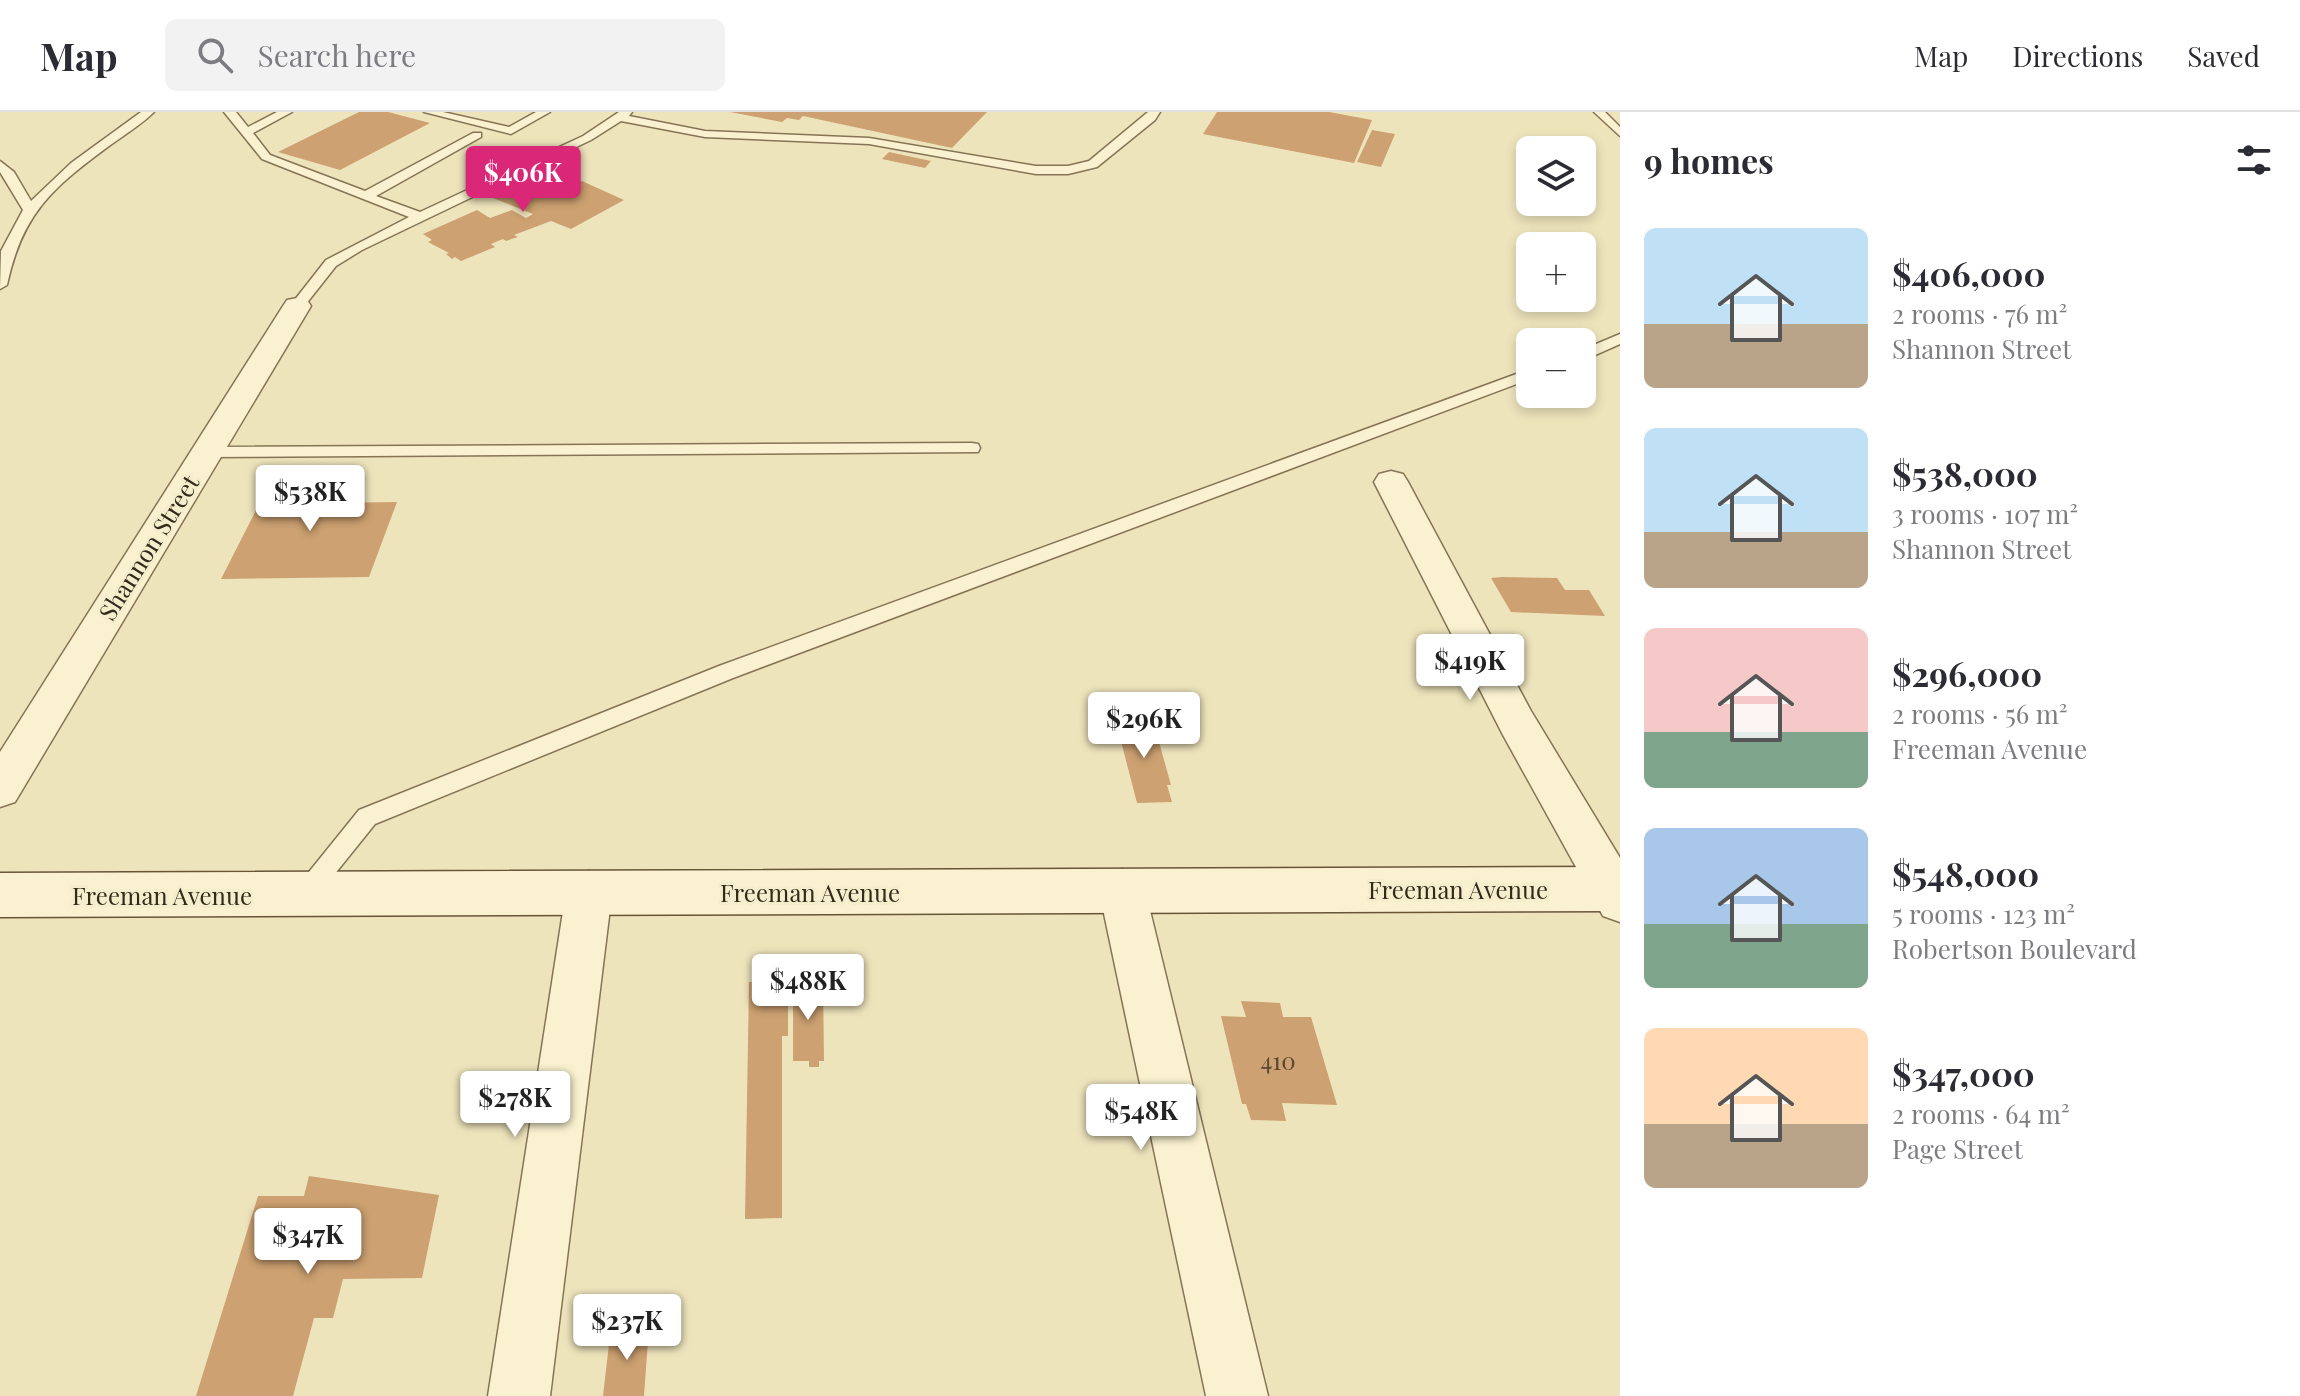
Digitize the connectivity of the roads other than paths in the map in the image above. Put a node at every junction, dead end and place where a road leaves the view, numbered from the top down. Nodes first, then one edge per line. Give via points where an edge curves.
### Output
1 (148, 112) edge
2 (230, 112) edge
3 (286, 112) edge
4 (429, 112) edge
5 (544, 112) edge
6 (1154, 112) edge
7 (1599, 112) edge
8 (623, 114) edge
9 (246, 132) junction
10 (1620, 133) edge
11 (477, 135) dead end
12 (0, 165) edge
13 (366, 196) junction
14 (31, 212) junction
15 (420, 217) junction
16 (5, 248) edge
17 (0, 285) edge
18 (297, 306) joint
19 (1620, 338) edge
20 (1596, 349) edge
21 (1516, 379) edge
22 (972, 448) dead end
23 (207, 452) junction
24 (1391, 482) dead end
25 (0, 789) edge
26 (1122, 890) junction
27 (589, 892) junction
28 (1618, 893) edge
29 (303, 894) junction
30 (0, 895) edge
31 (519, 1396) edge
32 (1237, 1396) edge

1 - 14 lane via 79,163
2 - 9 lane
3 - 9 lane
4 - 5 lane via 511,131
6 - 8 lane via 1093,164 1068,170 1036,170 869,141 705,134
7 - 10 lane
8 - 15 lane via 587,138
9 - 13 lane via 266,157
11 - 13 lane
12 - 14 lane
13 - 15 lane
14 - 16 lane
15 - 18 lane via 331,263
16 - 17 lane
18 - 23 street, Shannon Street
19 - 20 lane
21 - 29 lane via 726,672 367,817
22 - 23 lane
23 - 25 street, Shannon Street
24 - 28 street via 1517,723
26 - 27 street, Freeman Avenue
26 - 28 street, Freeman Avenue
26 - 32 street
27 - 29 street, Freeman Avenue
27 - 31 street
29 - 30 street, Freeman Avenue

